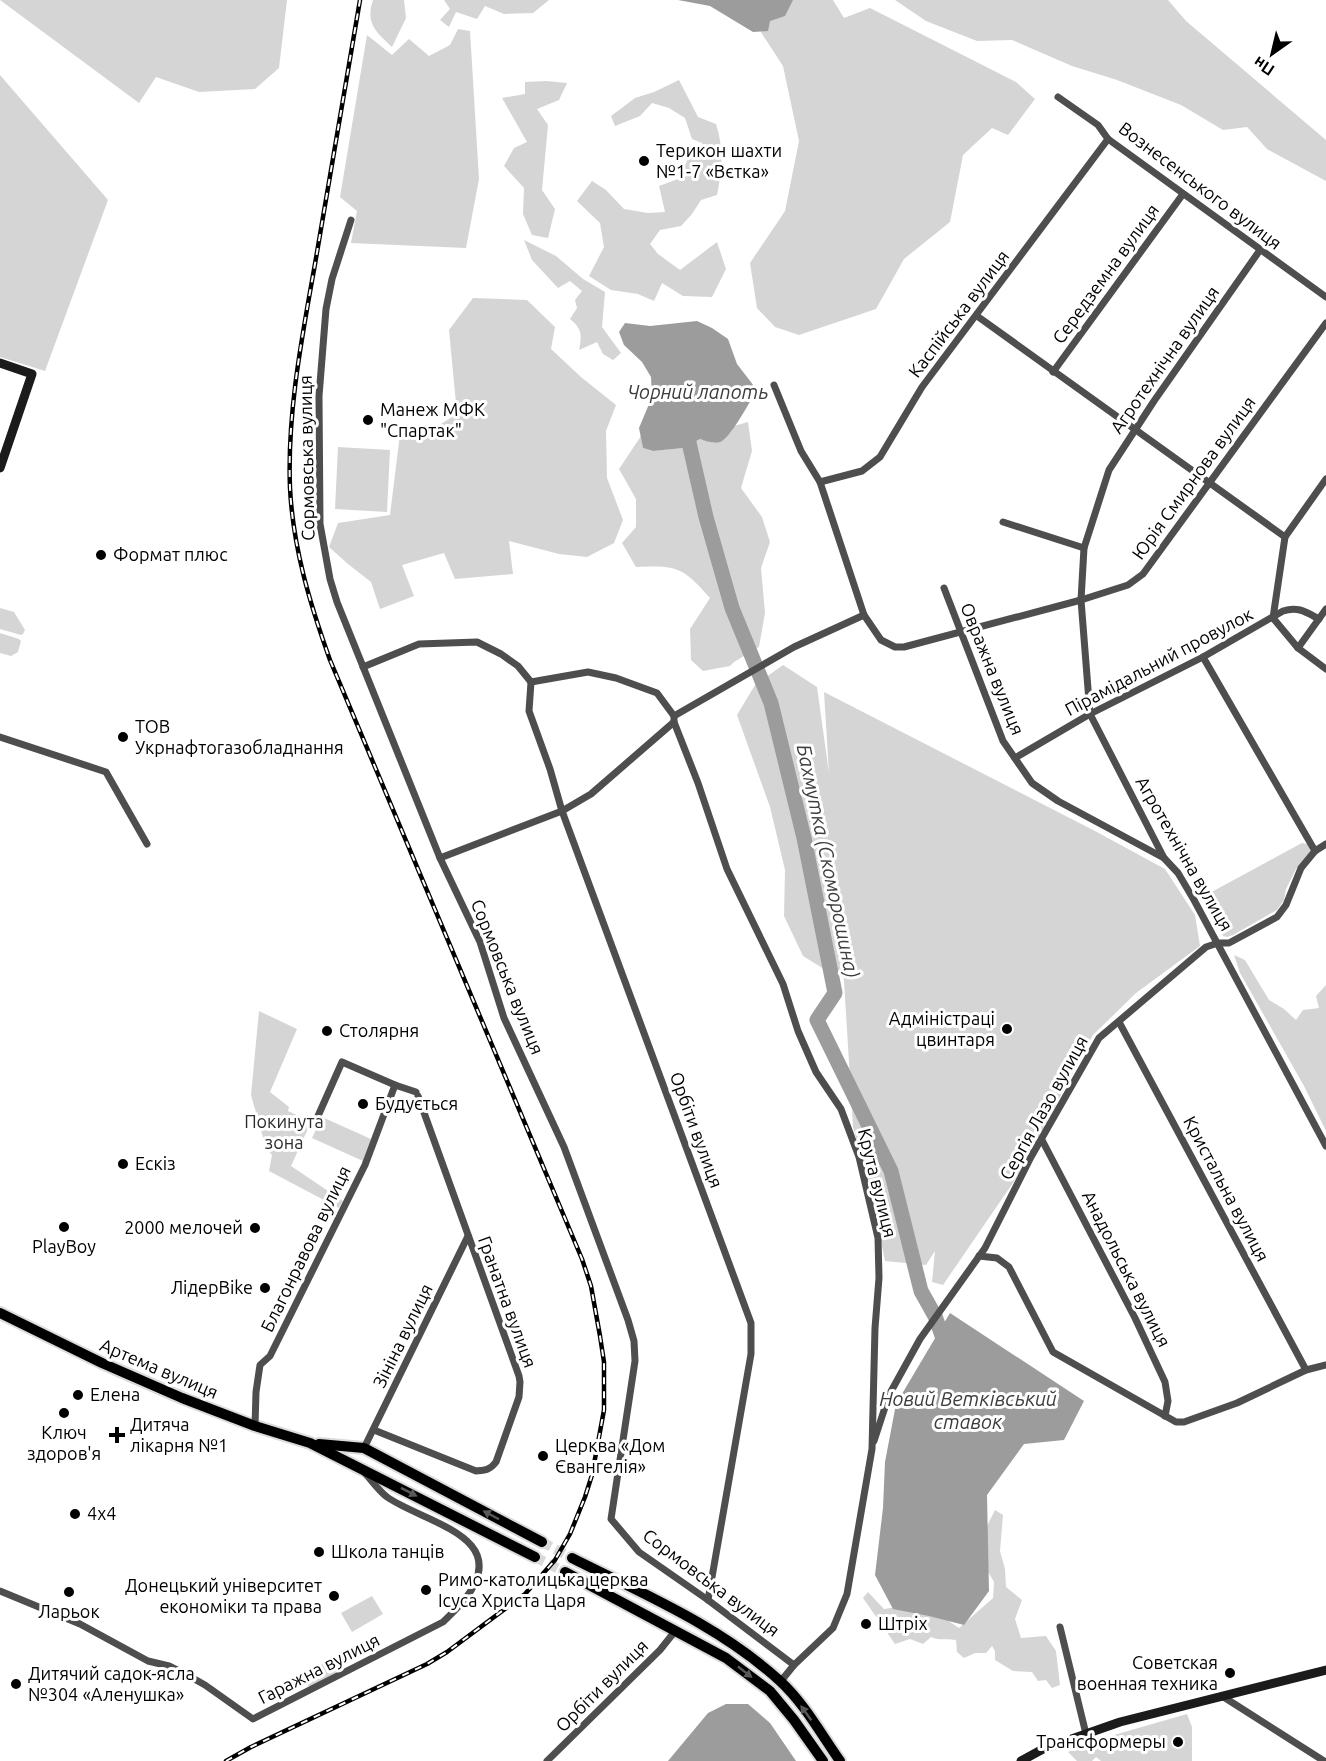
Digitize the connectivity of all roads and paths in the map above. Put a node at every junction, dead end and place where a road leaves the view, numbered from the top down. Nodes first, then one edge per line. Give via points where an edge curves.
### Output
1 (1058, 97) dead end
2 (1108, 139) junction
3 (1184, 194) junction
4 (351, 220) dead end
5 (1260, 250) junction
6 (1326, 297) edge
7 (977, 316) junction
8 (1326, 323) edge
9 (0, 363) edge
10 (1053, 372) junction
11 (774, 385) dead end
12 (1134, 431) junction
13 (0, 468) edge
14 (1326, 479) edge
15 (820, 482) junction
16 (1208, 483) junction
17 (1003, 522) dead end
18 (1285, 537) junction
19 (1084, 548) junction
20 (944, 588) dead end
21 (1081, 600) junction
22 (1326, 609) edge
23 (864, 615) junction
24 (1273, 618) junction
25 (1319, 619) junction
26 (961, 633) junction
27 (1298, 648) junction
28 (1203, 657) junction
29 (363, 668) junction
30 (1326, 669) edge
31 (531, 682) junction
32 (1090, 714) junction
33 (674, 719) junction
34 (0, 737) edge
35 (1015, 758) junction
36 (562, 811) junction
37 (147, 844) dead end
38 (1326, 844) edge
39 (1315, 851) junction
40 (440, 858) junction
41 (1164, 858) junction
42 (1218, 943) junction
43 (1119, 1022) junction
44 (395, 1085) junction
45 (318, 1116) dead end
46 (1042, 1140) junction
47 (1326, 1146) edge
48 (468, 1236) junction
49 (979, 1256) junction
50 (0, 1313) edge
51 (1326, 1365) edge
52 (1306, 1370) junction
53 (1165, 1416) junction
54 (255, 1426) junction
55 (374, 1430) junction
56 (310, 1443) junction
57 (364, 1448) junction
58 (872, 1449) junction
59 (380, 1456) junction
60 (357, 1466) junction
61 (542, 1542) tunnel mouth
62 (535, 1557) tunnel mouth
63 (572, 1558) tunnel mouth
64 (565, 1572) tunnel mouth
65 (0, 1591) edge
66 (708, 1600) junction
67 (1060, 1627) dead end
68 (676, 1630) junction
69 (794, 1665) junction
70 (1326, 1670) edge
71 (781, 1681) junction
72 (1222, 1696) junction
73 (1086, 1734) junction
74 (547, 1761) edge
75 (823, 1761) edge
76 (840, 1761) edge
77 (1022, 1761) edge
78 (1324, 1761) edge

1 - 2 street, Вознесенського вулиця via 1098,125
2 - 3 street, Вознесенського вулиця
2 - 7 street, Каспійська вулиця
3 - 5 street, Вознесенського вулиця
3 - 10 street, Середземна вулиця
4 - 29 street, Сормовська вулиця via 326,309 319,396 320,524 330,579
5 - 6 street, Вознесенського вулиця
5 - 12 street, Агротехнічна вулиця
7 - 10 street
7 - 15 street, Каспійська вулиця via 922,387 880,457 862,471
8 - 16 street, Юрія Смирнова вулиця
9 - 13 street via 32,374
10 - 12 street
11 - 15 street via 801,451
12 - 16 street
12 - 19 street, Агротехнічна вулиця via 1105,477
14 - 18 street
15 - 23 street
16 - 18 street
16 - 21 street, Юрія Смирнова вулиця via 1143,574 1128,585
17 - 19 street
18 - 24 street
19 - 21 street, Агротехнічна вулиця
20 - 26 street, Овражна вулиця
21 - 26 street, Юрія Смирнова вулиця
21 - 32 street, Агротехнічна вулиця
22 - 25 street
23 - 26 street, Юрія Смирнова вулиця via 881,640 895,647
23 - 33 street via 794,647
24 - 25 street, Пірамідальний провулок via 1292,608
24 - 27 street
24 - 28 street, Пірамідальний провулок
25 - 27 street
26 - 35 street, Овражна вулиця via 1003,741
27 - 30 street
28 - 32 street, Пірамідальний провулок
28 - 39 street
29 - 31 street via 419,644 477,642 518,666
29 - 40 street, Сормовська вулиця
31 - 33 street, Крута вулиця via 595,672 657,693
31 - 36 street, Орбіти вулиця via 529,711
32 - 35 street, Пірамідальний провулок
32 - 41 street, Агротехнічна вулиця
33 - 36 street via 591,794
33 - 58 street, Крута вулиця via 727,869 783,984 816,1072 841,1109 859,1157 878,1238
34 - 37 street via 106,772
35 - 41 street, Овражна вулиця via 1032,783 1058,801
36 - 40 street
36 - 66 street, Орбіти вулиця via 751,1323 751,1354
38 - 39 street
39 - 42 street, Сергія Лазо вулиця via 1301,868 1277,917 1229,943
40 - 66 street, Сормовська вулиця via 480,942 504,1018 564,1147 634,1341 635,1361 611,1519 639,1552
41 - 42 street, Агротехнічна вулиця via 1178,873
42 - 43 street, Сергія Лазо вулиця via 1206,947
42 - 47 street, Агротехнічна вулиця
43 - 46 street, Сергія Лазо вулиця via 1099,1038
43 - 52 street, Кристальна вулиця
44 - 45 street via 342,1062
44 - 48 street, Гранатна вулиця via 417,1094
44 - 54 street, Благонравова вулиця via 365,1165 270,1356 260,1365
46 - 49 street, Сергія Лазо вулиця
46 - 53 street, Анадольська вулиця via 1165,1382
48 - 55 street, Зініна вулиця
48 - 55 street, Гранатна вулиця via 520,1382 519,1397 496,1462 492,1468 476,1470
49 - 53 street via 997,1258 1009,1267 1053,1352
49 - 58 street, Сергія Лазо вулиця via 914,1348 889,1395
50 - 54 main road, Артема вулиця via 133,1377
51 - 52 street
52 - 53 street via 1237,1403 1184,1422
54 - 56 main road, Артема вулиця
55 - 57 street, Зініна вулиця
56 - 57 main road, Артема вулиця
56 - 60 main road, Артема вулиця
57 - 59 main road, Артема вулиця
58 - 69 street, Крута вулиця via 847,1594 833,1629
59 - 60 main road via 363,1454
61 -> 59 main road, Артема вулиця
60 -> 62 main road, Артема вулиця
60 - 65 street, Гаражна вулиця via 387,1496 466,1538 477,1550 480,1573 466,1599 443,1622 253,1719 189,1676 148,1661 80,1624
63 - 71 main road via 704,1626
64 - 68 main road
66 - 69 street, Сормовська вулиця
67 - 73 street
68 - 74 street, Орбіти вулиця
68 -> 75 main road via 726,1658 770,1691
69 - 71 street, Крута вулиця
70 - 72 street
76 -> 71 main road
72 - 73 street
72 - 78 street
73 - 77 street via 1042,1749

